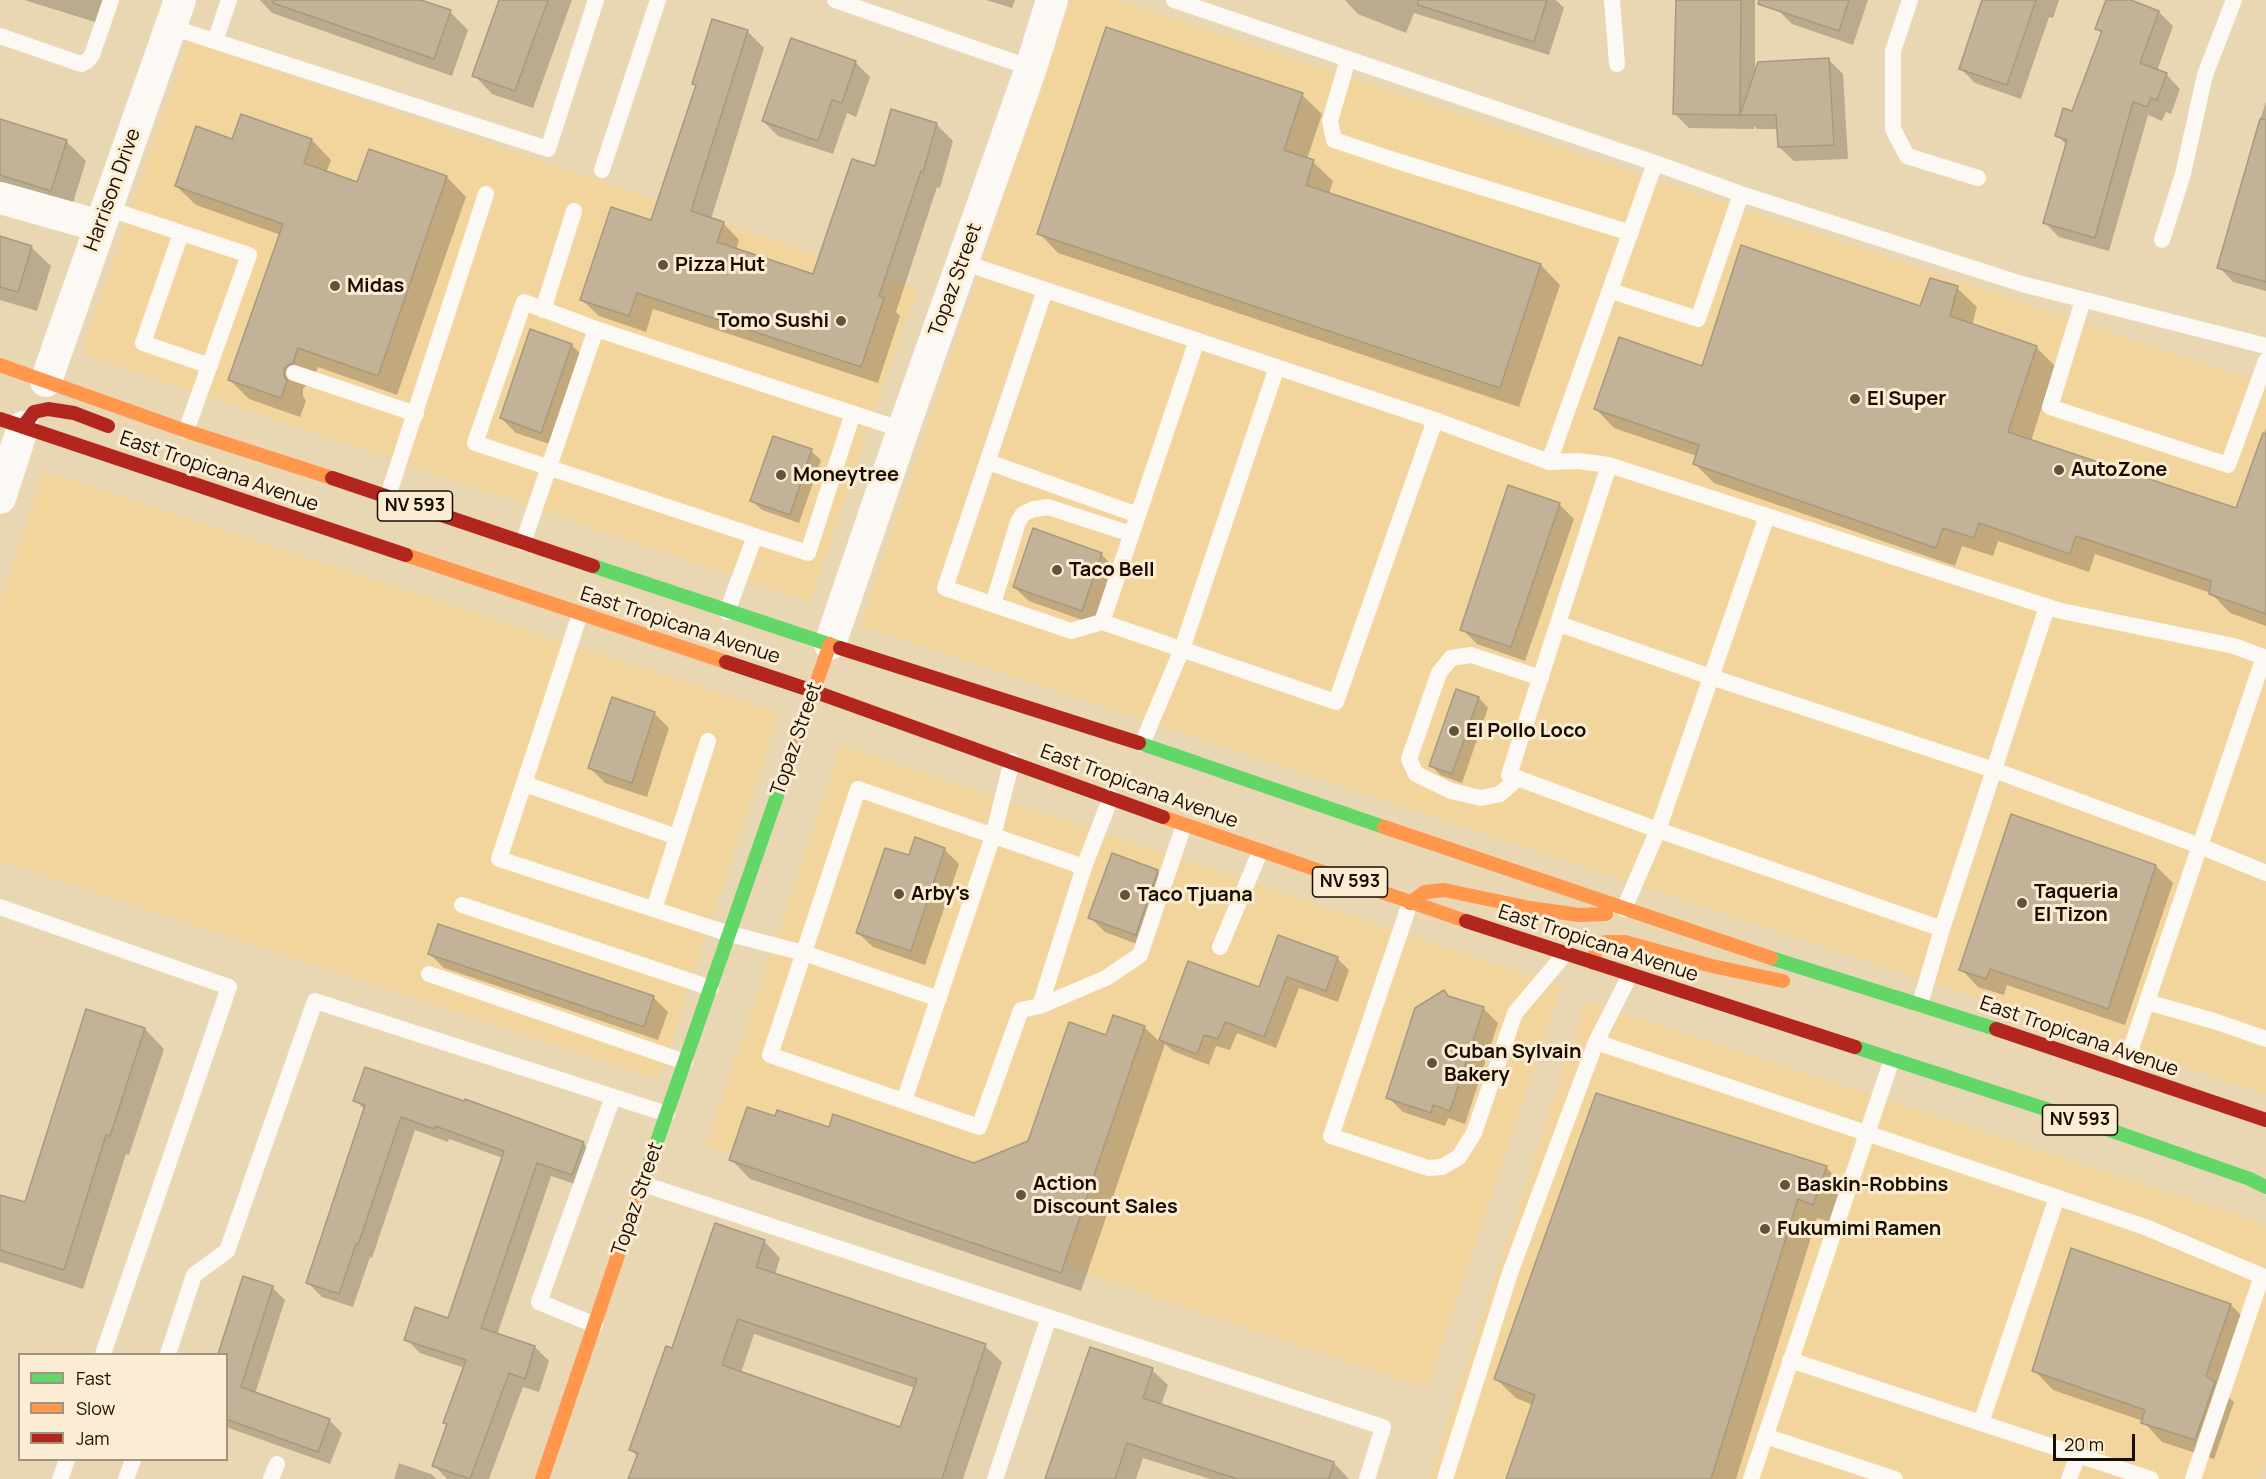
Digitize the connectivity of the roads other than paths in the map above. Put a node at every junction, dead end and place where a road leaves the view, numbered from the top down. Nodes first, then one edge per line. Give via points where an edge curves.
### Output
1 (111, 0) edge
2 (229, 0) edge
3 (597, 0) edge
4 (658, 0) edge
5 (835, 0) edge
6 (1052, 0) edge
7 (1174, 0) edge
8 (1612, 0) edge
9 (1910, 0) edge
10 (2234, 0) edge
11 (175, 13) edge
12 (0, 36) edge
13 (215, 41) junction
14 (1348, 59) junction
15 (1617, 64) dead end
16 (1031, 68) junction
17 (1655, 163) junction
18 (602, 170) dead end
19 (1978, 178) dead end
20 (486, 194) dead end
21 (1741, 194) junction
22 (0, 198) edge
23 (574, 211) dead end
24 (103, 217) junction
25 (181, 233) junction
26 (1631, 233) junction
27 (2162, 240) dead end
28 (962, 262) junction
29 (1045, 290) junction
30 (1611, 291) junction
31 (2083, 300) junction
32 (543, 310) junction
33 (596, 329) junction
34 (1197, 340) junction
35 (2266, 346) edge
36 (2266, 361) edge
37 (0, 365) edge
38 (210, 366) junction
39 (1277, 367) junction
40 (294, 373) dead end
41 (34, 385) junction
42 (853, 413) junction
43 (416, 414) junction
44 (1436, 420) junction
45 (11, 423) edge
46 (120, 429) dead end
47 (903, 430) junction
48 (186, 431) junction
49 (159, 434) dead end
50 (988, 462) junction
51 (1549, 462) junction
52 (1609, 465) junction
53 (548, 469) junction
54 (388, 496) junction
55 (0, 498) edge
56 (1138, 515) junction
57 (1767, 516) junction
58 (1131, 534) junction
59 (755, 536) junction
60 (523, 543) junction
61 (993, 604) junction
62 (2047, 606) junction
63 (727, 612) junction
64 (580, 614) junction
65 (1102, 622) junction
66 (1559, 624) junction
67 (830, 644) junction
68 (1182, 649) junction
69 (2265, 657) edge
70 (1711, 677) junction
71 (1541, 678) junction
72 (813, 691) junction
73 (708, 741) dead end
74 (1142, 744) junction
75 (1012, 761) junction
76 (1994, 770) junction
77 (1518, 778) junction
78 (525, 784) junction
79 (1111, 798) junction
80 (1184, 825) junction
81 (1658, 830) junction
82 (993, 836) junction
83 (677, 837) junction
84 (2200, 846) junction
85 (1260, 852) junction
86 (1084, 867) junction
87 (2266, 873) edge
88 (1410, 903) junction
89 (462, 905) dead end
90 (0, 908) edge
91 (654, 909) junction
92 (1624, 909) junction
93 (1942, 928) junction
94 (730, 934) junction
95 (1220, 947) dead end
96 (804, 953) junction
97 (1565, 954) junction
98 (1593, 963) junction
99 (429, 974) dead end
100 (1630, 975) junction
101 (1794, 983) dead end
102 (1818, 987) dead end
103 (711, 988) junction
104 (1880, 994) junction
105 (939, 999) junction
106 (2147, 1002) junction
107 (1920, 1004) junction
108 (1040, 1006) junction
109 (2266, 1039) edge
110 (1596, 1042) junction
111 (1892, 1059) junction
112 (684, 1062) junction
113 (2123, 1072) junction
114 (613, 1097) junction
115 (904, 1101) junction
116 (667, 1114) junction
117 (2265, 1117) edge
118 (1868, 1132) junction
119 (643, 1184) junction
120 (2266, 1187) edge
121 (2057, 1197) junction
122 (1049, 1317) junction
123 (595, 1325) junction
124 (103, 1353) edge
125 (168, 1353) edge
126 (1790, 1360) junction
127 (1981, 1423) junction
128 (1765, 1436) junction
129 (2078, 1455) junction
130 (67, 1461) edge
131 (133, 1461) edge
132 (60, 1479) edge
133 (126, 1479) edge
134 (543, 1479) edge
135 (995, 1479) edge
136 (1367, 1479) edge
137 (1445, 1479) edge
138 (1751, 1479) edge
139 (1895, 1479) edge
140 (2069, 1479) edge
141 (2151, 1479) edge
142 (2193, 1479) edge

1 - 12 lane via 92,55 81,64
2 - 13 lane
3 - 13 lane via 548,149
4 - 18 lane
5 - 16 lane
6 - 16 street, Topaz Street
7 - 14 lane
8 - 15 lane
9 - 19 lane via 1893,51 1893,129 1907,156
10 - 27 lane via 2205,75 2183,174
11 - 13 lane
11 - 24 street, Harrison Drive
14 - 17 lane
14 - 26 lane via 1330,121 1334,140
16 - 28 street, Topaz Street
17 - 21 lane
17 - 26 lane
20 - 43 lane
21 - 30 lane via 1698,319
21 - 31 lane
22 - 24 street
23 - 32 lane
24 - 25 lane
24 - 41 street, Harrison Drive
25 - 38 lane via 143,343
25 - 38 lane via 249,255
26 - 30 lane
28 - 29 lane
28 - 47 street, Topaz Street
29 - 34 lane
29 - 50 lane
30 - 51 lane
31 - 35 lane
31 - 36 lane via 2050,407 2228,465
32 - 33 lane
32 - 53 lane via 524,302 476,443
33 - 42 lane
33 - 53 lane
34 - 39 lane
34 - 56 lane
37 - 41 main road, East Tropicana Avenue / NV 593
38 - 48 lane
39 - 44 lane
39 - 68 lane
40 - 43 lane
41 - 48 main road, East Tropicana Avenue / NV 593
42 - 47 lane
42 - 59 lane via 808,553
43 - 54 lane
44 - 51 lane
44 - 68 lane via 1336,702
45 - 46 main road via 48,409 74,413
45 - 55 street
45 - 64 main road, East Tropicana Avenue / NV 593
47 - 67 street, Topaz Street
48 - 49 main road
48 - 54 main road, East Tropicana Avenue / NV 593
50 - 56 lane
50 - 61 lane via 945,588
51 - 52 lane
52 - 57 lane
52 - 66 lane
53 - 59 lane
53 - 60 lane
54 - 60 main road, East Tropicana Avenue / NV 593
56 - 58 lane
57 - 62 lane
57 - 70 lane
58 - 61 lane via 1048,507 1023,514
58 - 65 lane
59 - 63 lane
60 - 63 main road, East Tropicana Avenue / NV 593
61 - 65 lane via 1071,631
62 - 69 lane via 2234,646
62 - 76 lane
63 - 67 main road, East Tropicana Avenue / NV 593
64 - 72 main road, East Tropicana Avenue / NV 593
64 - 78 lane
65 - 68 lane
66 - 70 lane
66 - 71 lane
67 - 72 main road, Topaz Street
67 - 74 main road, East Tropicana Avenue / NV 593
68 - 74 lane
69 - 84 lane
70 - 76 lane
70 - 81 lane
71 - 77 lane via 1509,775
71 - 77 lane via 1471,655 1451,658 1439,673 1410,759 1416,774 1451,791 1481,798 1500,794
72 - 75 main road, East Tropicana Avenue / NV 593
72 - 94 main road, Topaz Street
73 - 83 lane
74 - 92 main road, East Tropicana Avenue / NV 593
75 - 79 main road, East Tropicana Avenue / NV 593
75 - 82 lane
76 - 84 lane
76 - 93 lane
77 - 81 lane
78 - 83 lane
78 - 91 lane via 499,860
79 - 80 main road, East Tropicana Avenue / NV 593
79 - 86 lane
80 - 85 main road, East Tropicana Avenue / NV 593
80 - 108 lane via 1140,955 1106,978
81 - 92 lane
81 - 93 lane
82 - 86 lane
82 - 96 lane via 858,789
82 - 105 lane
83 - 91 lane
84 - 87 lane
84 - 106 lane
85 - 88 main road, East Tropicana Avenue / NV 593
85 - 95 lane
86 - 108 lane
88 - 92 main road via 1425,892 1444,890 1579,915 1604,915
88 - 97 main road, East Tropicana Avenue / NV 593
88 - 97 lane via 1331,1136 1428,1168 1442,1167 1459,1156 1474,1133 1515,1013
89 - 103 lane
90 - 124 lane via 229,987
91 - 94 lane
92 - 104 main road, East Tropicana Avenue / NV 593
93 - 107 lane
94 - 96 lane
94 - 103 main road, Topaz Street
96 - 105 lane
96 - 115 lane via 770,1055
97 - 98 main road, East Tropicana Avenue / NV 593
98 - 100 main road, East Tropicana Avenue / NV 593
98 - 101 main road via 1596,951 1605,942 1625,942
99 - 112 lane
100 - 110 lane
100 - 111 main road, East Tropicana Avenue / NV 593
102 - 104 main road
103 - 112 main road, Topaz Street
104 - 107 main road, East Tropicana Avenue / NV 593
105 - 115 lane
106 - 109 lane
106 - 113 lane
107 - 113 main road, East Tropicana Avenue / NV 593
108 - 115 lane via 1021,1010 979,1127
110 - 118 lane
110 - 137 lane via 1510,1273
111 - 118 lane
111 - 120 main road, East Tropicana Avenue / NV 593 via 2104,1128
112 - 116 main road, Topaz Street
113 - 117 main road, East Tropicana Avenue / NV 593
114 - 116 lane
114 - 123 lane via 539,1302
114 - 125 lane via 315,1001 227,1251 194,1275
116 - 119 main road, Topaz Street
118 - 121 lane
118 - 126 lane
119 - 122 lane
119 - 123 main road, Topaz Street
121 - 127 lane
121 - 142 lane via 2145,1227 2262,1276
122 - 135 lane
122 - 136 lane via 1383,1427
123 - 134 main road, Topaz Street
126 - 127 lane
126 - 128 lane
127 - 129 lane
128 - 138 lane
128 - 139 lane
129 - 140 lane
129 - 141 lane
130 - 132 lane
131 - 133 lane

